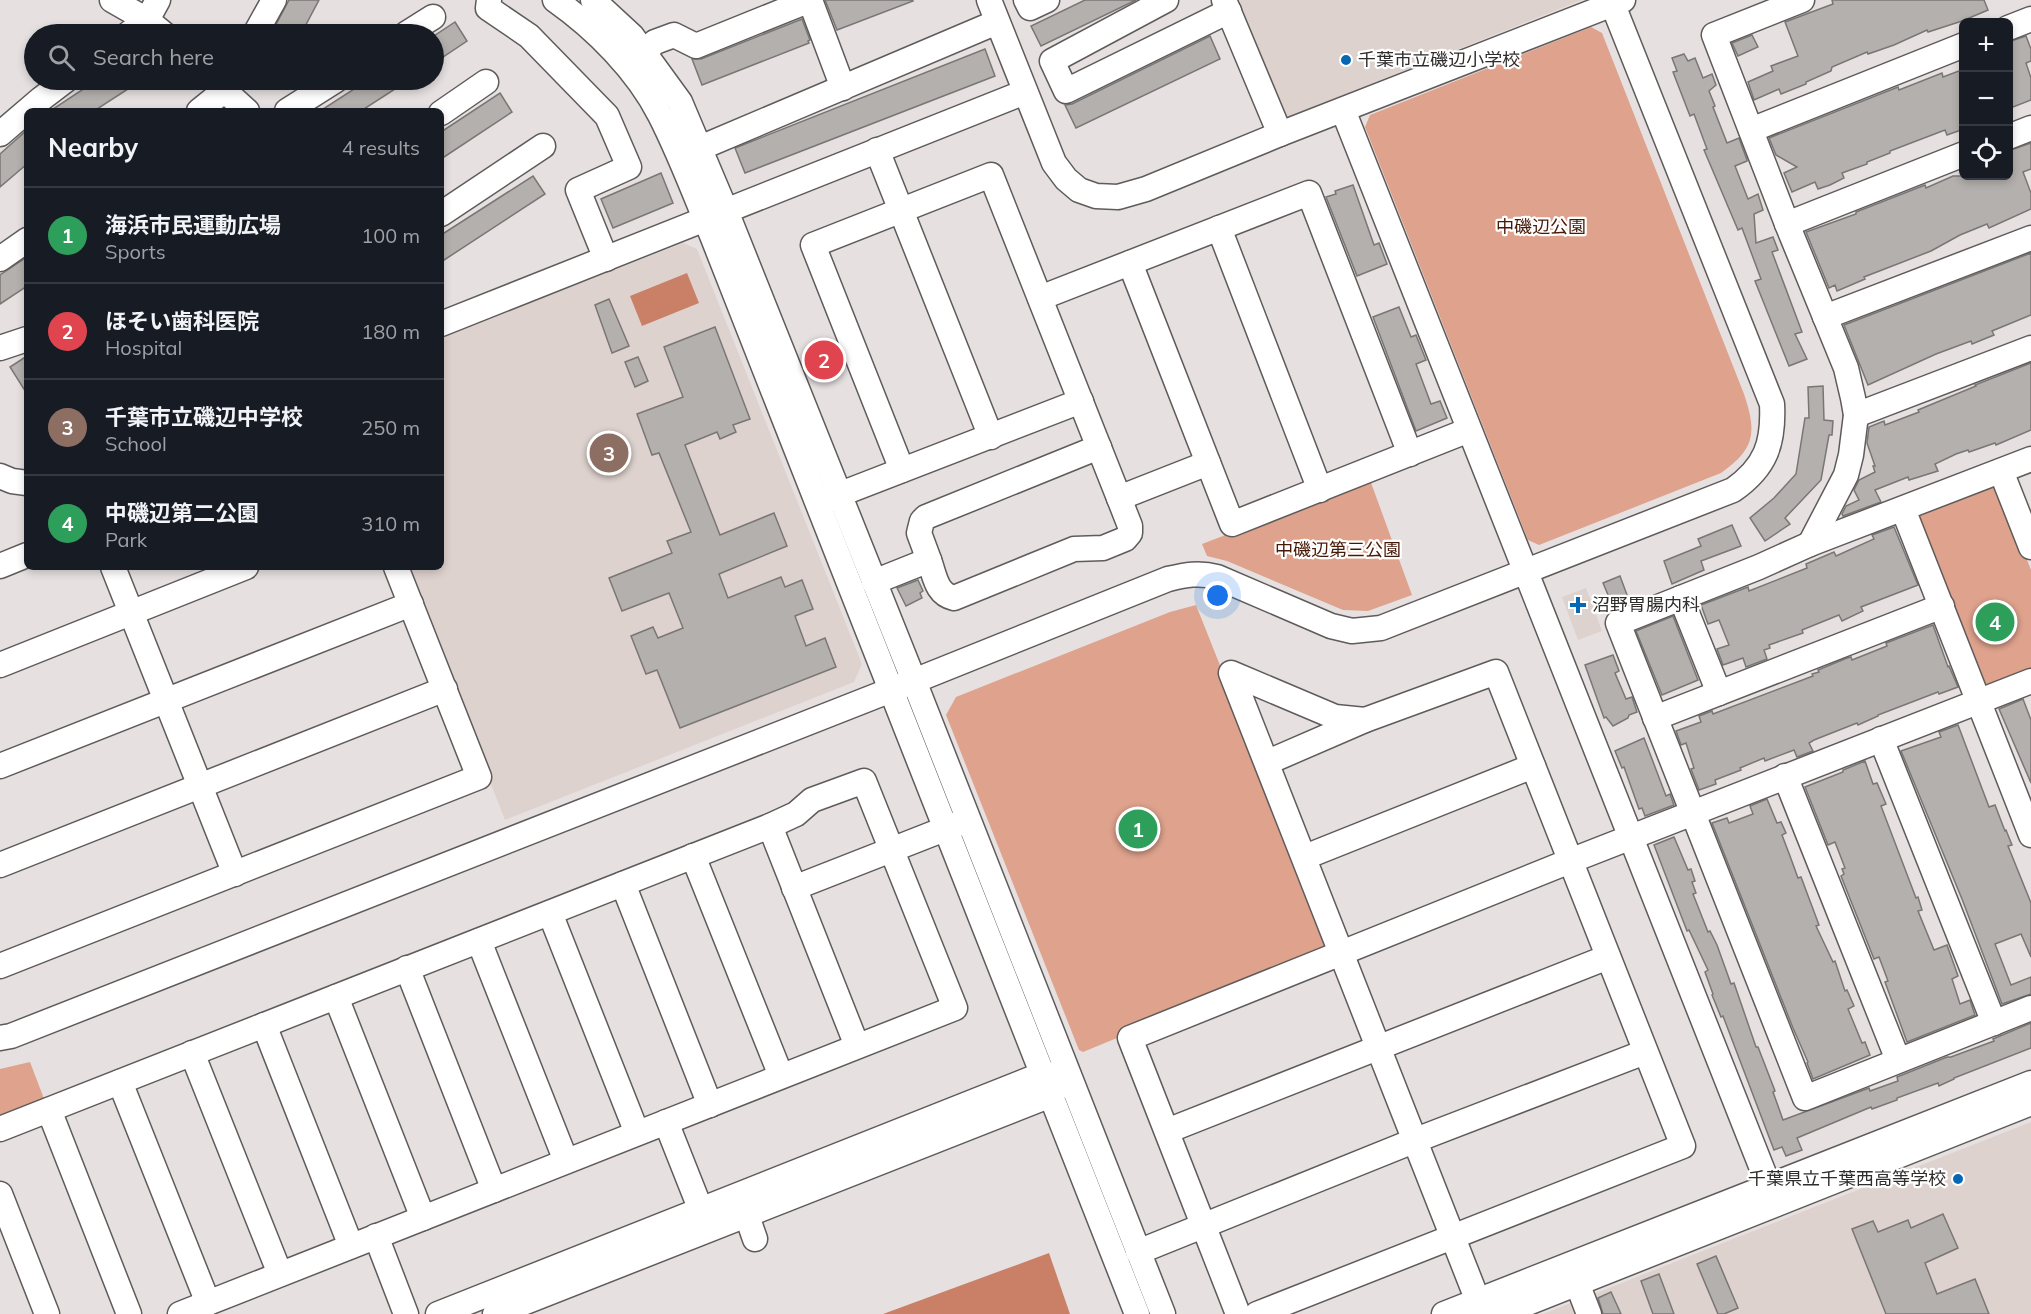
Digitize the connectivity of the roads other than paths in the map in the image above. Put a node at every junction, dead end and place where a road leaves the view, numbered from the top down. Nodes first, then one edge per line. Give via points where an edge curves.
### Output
1 (112, 0) edge
2 (274, 0) edge
3 (489, 0) edge
4 (555, 0) edge
5 (593, 0) edge
6 (810, 0) edge
7 (988, 0) edge
8 (1026, 0) edge
9 (1047, 0) edge
10 (1166, 0) edge
11 (1802, 0) edge
12 (1616, 1) edge
13 (1226, 5) edge
14 (433, 17) dead end
15 (2031, 19) edge
16 (149, 22) edge
17 (997, 22) junction
18 (261, 24) edge
19 (422, 24) edge
20 (2013, 26) edge
21 (1959, 47) edge
22 (644, 52) junction
23 (486, 82) dead end
24 (843, 88) junction
25 (52, 90) edge
26 (217, 90) edge
27 (229, 90) edge
28 (320, 90) edge
29 (1025, 92) junction
30 (30, 108) edge
31 (202, 108) edge
32 (244, 108) edge
33 (292, 108) edge
34 (1343, 110) junction
35 (444, 111) edge
36 (24, 113) edge
37 (2031, 128) edge
38 (1751, 130) junction
39 (0, 134) edge
40 (1280, 134) junction
41 (2013, 135) edge
42 (543, 146) dead end
43 (700, 148) junction
44 (877, 150) junction
45 (1959, 156) edge
46 (901, 211) junction
47 (444, 212) edge
48 (716, 215) junction
49 (1787, 224) junction
50 (1219, 228) junction
51 (2031, 238) edge
52 (24, 242) edge
53 (0, 259) edge
54 (606, 259) junction
55 (1130, 263) junction
56 (1040, 298) junction
57 (1825, 317) junction
58 (444, 323) edge
59 (24, 340) edge
60 (0, 348) edge
61 (2031, 348) edge
62 (1081, 401) junction
63 (1856, 415) junction
64 (1469, 430) junction
65 (991, 437) junction
66 (1099, 447) junction
67 (1410, 454) junction
68 (2031, 459) edge
69 (1208, 463) junction
70 (902, 470) junction
71 (2001, 471) junction
72 (0, 476) edge
73 (24, 483) edge
74 (1320, 490) junction
75 (839, 495) junction
76 (1119, 498) junction
77 (817, 504) junction
78 (1903, 509) junction
79 (1810, 544) junction
80 (2031, 547) edge
81 (24, 556) edge
82 (928, 560) junction
83 (0, 566) edge
84 (114, 570) edge
85 (238, 570) edge
86 (397, 570) edge
87 (1527, 570) junction
88 (874, 582) junction
89 (1681, 598) junction
90 (411, 604) junction
91 (1942, 606) junction
92 (131, 613) junction
93 (0, 665) edge
94 (914, 681) junction
95 (2031, 681) edge
96 (445, 689) junction
97 (892, 690) junction
98 (1719, 693) junction
99 (166, 701) junction
100 (1979, 701) junction
101 (1654, 718) junction
102 (1365, 720) junction
103 (1881, 739) junction
104 (1268, 762) junction
105 (0, 766) edge
106 (1533, 766) junction
107 (1785, 776) junction
108 (200, 786) junction
109 (1693, 814) junction
110 (967, 820) junction
111 (770, 826) junction
112 (945, 829) junction
113 (2031, 835) edge
114 (1630, 838) junction
115 (891, 850) junction
116 (693, 856) junction
117 (1305, 857) junction
118 (1570, 861) junction
119 (0, 865) edge
120 (235, 874) junction
121 (623, 884) junction
122 (794, 888) junction
123 (550, 913) junction
124 (479, 941) junction
125 (1343, 953) junction
126 (1608, 957) junction
127 (0, 966) edge
128 (408, 969) junction
129 (336, 997) junction
130 (2031, 1008) edge
131 (1994, 1023) junction
132 (264, 1025) junction
133 (0, 1038) edge
134 (857, 1046) junction
135 (1379, 1047) junction
136 (1645, 1052) junction
137 (192, 1053) junction
138 (1898, 1060) junction
139 (1068, 1075) junction
140 (781, 1076) junction
141 (120, 1082) junction
142 (2031, 1083) edge
143 (1047, 1084) junction
144 (2031, 1103) edge
145 (710, 1105) junction
146 (49, 1110) junction
147 (666, 1122) junction
148 (0, 1129) edge
149 (1167, 1131) junction
150 (637, 1133) junction
151 (1416, 1140) junction
152 (566, 1161) junction
153 (494, 1190) junction
154 (0, 1194) edge
155 (1772, 1195) junction
156 (746, 1214) junction
157 (423, 1218) junction
158 (704, 1219) junction
159 (1204, 1226) junction
160 (376, 1236) junction
161 (1453, 1237) junction
162 (755, 1239) dead end
163 (351, 1246) junction
164 (1138, 1252) junction
165 (280, 1274) junction
166 (1577, 1284) junction
167 (208, 1303) junction
168 (1481, 1307) edge
169 (47, 1314) edge
170 (129, 1314) edge
171 (180, 1314) edge
172 (406, 1314) edge
173 (438, 1314) edge
174 (495, 1314) edge
175 (1137, 1314) edge
176 (1163, 1314) edge
177 (1238, 1314) edge
178 (1257, 1314) edge
179 (1444, 1314) edge
180 (1500, 1314) edge
181 (1589, 1314) edge

1 - 16 street
2 - 18 street
3 - 54 street via 488,8 529,36 607,116 628,167 578,190
4 - 48 street via 595,33 633,75
5 - 22 street
6 - 22 street via 696,46 674,35 655,42
6 - 24 street
7 - 17 street
8 - 9 street via 1030,8
10 - 13 street via 1052,61 1066,91
11 - 38 street via 1714,35
12 - 34 street
12 - 87 street via 1772,404 1773,427 1761,462 1749,479 1733,490
13 - 40 street
14 - 19 street
15 - 20 street
17 - 24 street
17 - 29 street
21 - 38 street
22 - 43 street via 680,102
23 - 35 street
24 - 43 street
25 - 30 street
26 - 31 street
27 - 32 street
28 - 33 street
29 - 40 street via 1054,163 1079,190 1096,196 1118,197 1146,189
29 - 44 street
34 - 40 street
34 - 64 street
36 - 39 street
37 - 41 street
38 - 49 street
42 - 47 street
43 - 48 street
44 - 46 street
44 - 48 street
45 - 49 street
46 - 56 street via 991,175
46 - 65 street
46 - 70 street via 813,245
48 - 54 street
48 - 75 street
48 - 77 street
49 - 57 street
50 - 55 street
50 - 67 street via 1308,193
50 - 74 street
51 - 57 street
52 - 53 street
54 - 58 street
55 - 56 street
55 - 69 street
56 - 62 street
57 - 63 street via 1846,368
59 - 60 street
61 - 63 street
62 - 65 street
62 - 66 street
63 - 79 street via 1846,475
64 - 67 street
64 - 87 street
65 - 70 street
66 - 76 street
66 - 82 street via 926,517 919,533
67 - 74 street
68 - 71 street
69 - 74 street via 1232,524
69 - 76 street
70 - 75 street
71 - 78 street
71 - 80 street
72 - 73 street
75 - 77 street
75 - 88 street
76 - 82 street via 1130,526 1125,539 1102,548 1074,549 961,597 945,596 939,590
77 - 97 street
78 - 79 street
78 - 91 street
79 - 89 street
81 - 83 street
82 - 88 street
84 - 92 street
85 - 92 street
86 - 90 street
87 - 94 street via 1381,627 1352,631 1330,626 1217,577 1190,574 1168,579
87 - 114 street
88 - 94 street
89 - 98 street
89 - 101 street via 1618,623
90 - 96 street
90 - 99 street
91 - 98 street
91 - 100 street
92 - 93 street
92 - 99 street
94 - 97 street
94 - 110 street
95 - 100 street
96 - 108 street
96 - 120 street via 479,777
97 - 112 street
97 - 133 street
98 - 101 street
99 - 105 street
99 - 108 street
100 - 103 street
100 - 113 street
101 - 109 street
102 - 104 street
102 - 104 street via 1335,717 1232,673
102 - 106 street via 1496,672
103 - 107 street
103 - 131 street
104 - 117 street
106 - 117 street
106 - 118 street
107 - 109 street
107 - 138 street
108 - 119 street
108 - 120 street
109 - 114 street
109 - 138 street via 1805,1098
110 - 112 street
110 - 139 street
111 - 115 street via 796,814 812,800 864,781
111 - 116 street
111 - 122 street
112 - 115 street
112 - 143 street
114 - 118 street
114 - 155 street
115 - 122 street
115 - 134 street via 955,1008
116 - 121 street
116 - 140 street
117 - 125 street
118 - 125 street
118 - 126 street
120 - 127 street
121 - 123 street
121 - 145 street
122 - 134 street
123 - 124 street
123 - 150 street
124 - 128 street
124 - 152 street
125 - 135 street
125 - 149 street via 1130,1038
126 - 135 street
126 - 136 street
128 - 129 street
128 - 153 street
129 - 132 street
129 - 157 street
130 - 131 street
131 - 138 street
132 - 137 street
132 - 163 street
134 - 140 street
135 - 149 street
135 - 151 street
136 - 151 street
136 - 161 street via 1683,1146
137 - 141 street
137 - 165 street
139 - 143 street
139 - 164 street
140 - 145 street
141 - 146 street
141 - 167 street
142 - 155 street
143 - 156 street
143 - 158 street
143 - 175 street
144 - 155 street
145 - 147 street
146 - 148 street
146 - 170 street
147 - 150 street
147 - 158 street
149 - 159 street
150 - 152 street
151 - 159 street
151 - 161 street
152 - 153 street
153 - 157 street
154 - 169 street
155 - 166 street
155 - 168 street
156 - 158 street
156 - 162 street
157 - 160 street
158 - 173 street
158 - 174 street
159 - 164 street
159 - 177 street
160 - 163 street
160 - 172 street
161 - 168 street
161 - 178 street
163 - 165 street
164 - 176 street
165 - 167 street
166 - 180 street
166 - 181 street
167 - 171 street
168 - 179 street

